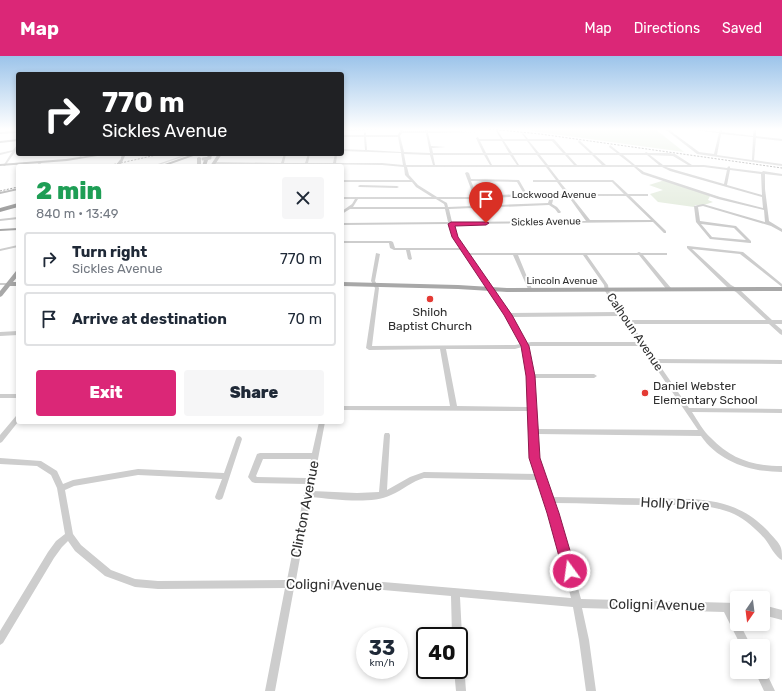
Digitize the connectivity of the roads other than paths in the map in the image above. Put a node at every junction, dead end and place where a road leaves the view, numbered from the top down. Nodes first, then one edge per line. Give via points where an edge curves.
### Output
1 (71, 159) edge
2 (176, 159) edge
3 (190, 159) edge
4 (192, 159) edge
5 (335, 159) edge
6 (404, 159) edge
7 (432, 159) edge
8 (488, 159) edge
9 (515, 159) edge
10 (541, 159) edge
11 (569, 159) edge
12 (597, 159) edge
13 (624, 159) edge
14 (652, 159) edge
15 (679, 159) edge
16 (735, 159) edge
17 (753, 161) joint
18 (41, 162) joint
19 (159, 164) edge
20 (169, 164) edge
21 (174, 164) edge
22 (334, 164) joint
23 (2, 165) edge
24 (405, 165) junction
25 (452, 165) junction
26 (491, 165) junction
27 (518, 165) junction
28 (782, 165) edge
29 (434, 166) junction
30 (547, 166) junction
31 (576, 166) junction
32 (605, 166) junction
33 (633, 166) junction
34 (662, 166) junction
35 (691, 166) junction
36 (729, 167) junction
37 (454, 172) dead end
38 (763, 172) junction
39 (467, 173) dead end
40 (782, 175) edge
41 (470, 180) junction
42 (534, 180) dead end
43 (344, 181) edge
44 (374, 181) junction
45 (412, 181) junction
46 (558, 181) junction
47 (725, 185) junction
48 (360, 186) dead end
49 (373, 187) junction
50 (397, 187) dead end
51 (16, 190) edge
52 (0, 194) edge
53 (547, 194) junction
54 (526, 195) junction
55 (569, 195) junction
56 (628, 195) junction
57 (647, 195) dead end
58 (763, 196) junction
59 (344, 198) edge
60 (357, 198) junction
61 (439, 198) junction
62 (476, 198) junction
63 (16, 203) edge
64 (550, 204) junction
65 (0, 207) edge
66 (350, 208) junction
67 (448, 208) junction
68 (765, 209) junction
69 (344, 212) edge
70 (559, 212) dead end
71 (16, 218) edge
72 (0, 220) edge
73 (588, 221) junction
74 (654, 221) junction
75 (698, 222) junction
76 (344, 224) edge
77 (451, 224) junction
78 (770, 225) junction
79 (16, 230) edge
80 (0, 231) edge
81 (782, 231) edge
82 (665, 232) dead end
83 (344, 242) edge
84 (16, 246) edge
85 (408, 249) junction
86 (463, 249) junction
87 (0, 250) edge
88 (639, 253) junction
89 (378, 254) dead end
90 (466, 254) junction
91 (515, 254) junction
92 (584, 254) junction
93 (664, 254) dead end
94 (410, 259) dead end
95 (16, 275) edge
96 (0, 284) edge
97 (10, 284) junction
98 (16, 284) edge
99 (344, 284) edge
100 (375, 285) junction
101 (489, 288) junction
102 (782, 288) edge
103 (530, 289) junction
104 (669, 289) junction
105 (734, 289) junction
106 (606, 290) junction
107 (0, 295) edge
108 (622, 314) junction
109 (508, 315) junction
110 (628, 322) junction
111 (769, 322) junction
112 (782, 322) edge
113 (16, 333) edge
114 (782, 333) edge
115 (0, 334) edge
116 (643, 344) junction
117 (525, 346) junction
118 (443, 348) junction
119 (654, 361) junction
120 (782, 362) edge
121 (530, 376) junction
122 (594, 376) dead end
123 (0, 396) edge
124 (16, 396) edge
125 (344, 408) edge
126 (454, 408) junction
127 (532, 409) junction
128 (688, 410) junction
129 (782, 411) edge
130 (16, 420) edge
131 (322, 424) edge
132 (532, 431) junction
133 (702, 433) junction
134 (387, 435) dead end
135 (239, 438) dead end
136 (0, 440) edge
137 (315, 456) junction
138 (0, 461) edge
139 (782, 469) edge
140 (226, 476) junction
141 (542, 477) junction
142 (310, 481) junction
143 (61, 488) junction
144 (308, 494) junction
145 (383, 495) junction
146 (219, 497) dead end
147 (549, 500) junction
148 (70, 535) junction
149 (782, 556) edge
150 (291, 584) junction
151 (455, 592) junction
152 (577, 603) junction
153 (726, 607) junction
154 (730, 607) edge
155 (770, 612) edge
156 (782, 615) edge
157 (457, 627) edge
158 (742, 639) edge
159 (0, 640) edge
160 (460, 679) edge
161 (764, 679) edge
162 (270, 691) edge
163 (461, 691) edge
164 (591, 691) edge
165 (770, 691) edge

1 - 18 main road
2 - 19 street
3 - 20 highway
4 - 21 highway
5 - 22 street
6 - 24 street
7 - 29 street
8 - 26 street
9 - 27 street
10 - 30 street
11 - 31 street
12 - 32 street
13 - 33 street
14 - 34 street
15 - 35 street
16 - 17 street
17 - 28 street
18 - 23 main road
22 - 24 street via 371,162
24 - 29 street
24 - 45 street
25 - 26 street
25 - 29 street
25 - 37 street
26 - 27 street
27 - 30 street
30 - 31 street
30 - 46 street
31 - 32 street
32 - 33 street
33 - 34 street
33 - 68 street via 647,174 719,198
34 - 35 street
34 - 47 street
35 - 36 street
36 - 38 street
36 - 47 street
38 - 40 street
38 - 58 street
39 - 41 street
41 - 54 street via 518,181
41 - 62 street
42 - 46 street
43 - 44 street
44 - 45 street
44 - 49 street
45 - 61 street via 422,190
46 - 55 street
46 - 56 street via 613,181
47 - 58 street
48 - 49 street
49 - 50 street
51 - 52 main road
53 - 54 street, Lockwood Avenue
53 - 55 street, Lockwood Avenue
53 - 64 street via 551,200
54 - 62 street, Lockwood Avenue
55 - 56 street, Lockwood Avenue
55 - 73 street
56 - 57 street, Lockwood Avenue
56 - 74 street
58 - 68 street
59 - 60 street, Lockwood Avenue
60 - 61 street, Lockwood Avenue
60 - 66 street via 356,203
61 - 62 street, Lockwood Avenue
61 - 67 street
63 - 65 highway
64 - 67 street
64 - 70 street
66 - 67 street
66 - 69 street
67 - 77 street
68 - 78 street
71 - 72 street
73 - 74 street, Sickles Avenue
73 - 77 street, Sickles Avenue
74 - 82 street
75 - 75 street via 735,227 750,242 711,238
75 - 78 street via 696,208 697,205 702,205
76 - 77 street, Sickles Avenue
77 - 86 street via 453,233
78 - 81 street
79 - 80 main road
83 - 85 street via 391,242 394,249
84 - 87 street
85 - 86 street
85 - 94 street
86 - 90 street
88 - 92 street
88 - 93 street
88 - 104 street
89 - 100 street via 373,281
90 - 91 street
90 - 101 street
91 - 92 street
91 - 103 street
92 - 106 street, Calhoun Avenue via 606,285
95 - 97 main road
96 - 97 street
97 - 98 main road
97 - 107 main road
99 - 100 main road, Lincoln Avenue
100 - 101 main road, Lincoln Avenue
100 - 118 street via 377,288 369,348
101 - 103 main road, Lincoln Avenue
101 - 109 street
102 - 105 main road, Lincoln Avenue
102 - 105 street via 743,254 688,247
103 - 106 main road, Lincoln Avenue
104 - 105 main road, Lincoln Avenue
104 - 106 main road, Lincoln Avenue
105 - 111 street
106 - 108 street, Calhoun Avenue
108 - 109 street
108 - 110 street, Calhoun Avenue
109 - 117 street
110 - 111 street
110 - 116 street, Calhoun Avenue
111 - 112 street
111 - 114 street
113 - 115 street
116 - 117 street
116 - 119 street, Calhoun Avenue
117 - 118 street
117 - 121 street
118 - 126 street
119 - 120 street
119 - 128 street, Calhoun Avenue
121 - 122 street
121 - 127 street
123 - 124 street
125 - 126 street
126 - 127 street
127 - 132 street
128 - 129 street
128 - 133 street, Calhoun Avenue
130 - 136 street
131 - 137 street, Clinton Avenue
132 - 133 street
132 - 141 street via 534,458
133 - 139 street, Calhoun Avenue via 720,451 734,460 759,468
134 - 145 street
135 - 140 street
137 - 142 street, Clinton Avenue
137 - 142 street via 260,456 252,477 255,480
138 - 143 street, Coligni Avenue via 38,463 54,473
140 - 143 street via 138,472 73,483
140 - 146 street
141 - 145 street via 424,474
141 - 147 street
142 - 144 street, Clinton Avenue
143 - 148 street, Coligni Avenue
144 - 145 street
144 - 150 street, Clinton Avenue
147 - 149 street, Holly Drive via 687,503 720,507 735,512 755,524
147 - 152 street
148 - 150 street, Coligni Avenue via 78,548 103,570 135,583
148 - 159 street via 50,555
150 - 151 street, Coligni Avenue via 383,586
150 - 162 street, Clinton Avenue
151 - 152 street, Coligni Avenue
151 - 157 street
152 - 153 street, Coligni Avenue
152 - 164 street
153 - 154 street, Coligni Avenue
153 - 158 street
155 - 156 street
160 - 163 street
161 - 165 street

